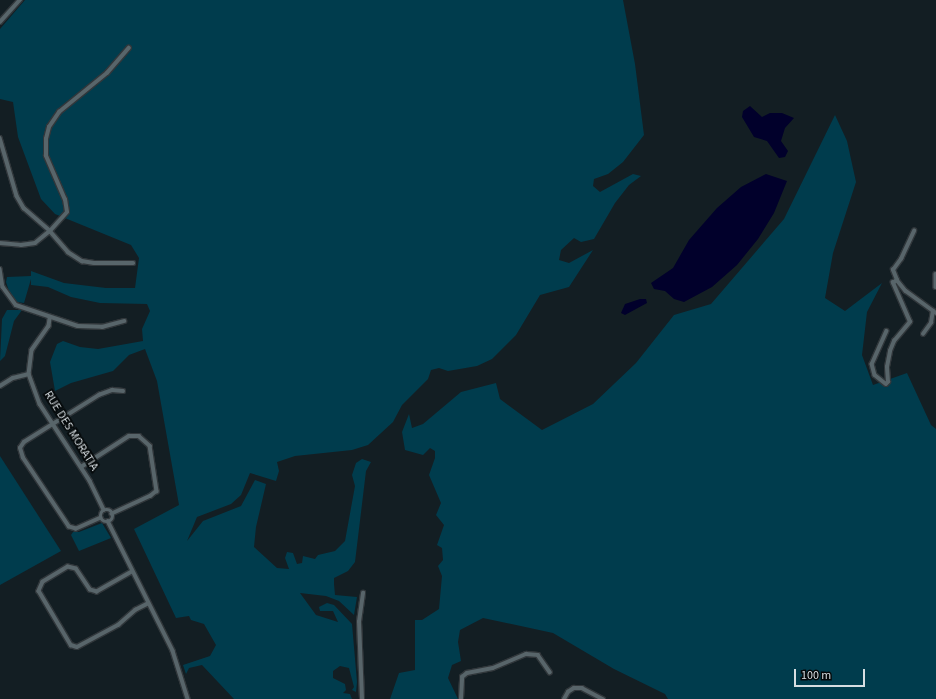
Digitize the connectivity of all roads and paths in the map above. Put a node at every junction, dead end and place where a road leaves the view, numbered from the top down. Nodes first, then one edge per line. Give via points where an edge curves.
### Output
1 (20, 0) edge
2 (0, 22) edge
3 (129, 48) dead end
4 (0, 138) edge
5 (50, 231) junction
6 (914, 231) dead end
7 (0, 243) edge
8 (133, 263) dead end
9 (0, 269) edge
10 (936, 274) edge
11 (897, 280) junction
12 (936, 287) edge
13 (934, 312) edge
14 (50, 319) junction
15 (124, 321) dead end
16 (886, 331) dead end
17 (923, 334) dead end
18 (29, 374) junction
19 (0, 386) edge
20 (123, 391) dead end
21 (52, 424) junction
22 (81, 467) junction
23 (104, 510) junction
24 (112, 514) junction
25 (101, 518) junction
26 (108, 521) junction
27 (132, 572) junction
28 (363, 593) dead end
29 (147, 604) junction
30 (550, 672) dead end
31 (188, 698) edge
32 (362, 699) edge
33 (461, 699) edge
34 (564, 699) edge
35 (603, 699) edge

1 - 2 street
3 - 5 street via 107,73 59,112 49,127 46,156 68,208
4 - 5 street via 20,202
5 - 7 street via 29,245
5 - 8 street via 68,252 82,261
6 - 11 street via 893,270
9 - 14 street via 3,287 14,304 37,310
10 - 12 street
11 - 13 street via 906,291
11 - 16 street via 894,288 910,322 894,341 890,351 886,367 886,384 875,375 872,364
13 - 17 street via 931,323
14 - 15 street via 90,327 102,327
14 - 18 street, RUE DES MORATIA via 49,326 32,350
18 - 19 street via 13,378
18 - 21 street, RUE DES MORATIA via 40,404
20 - 21 street via 112,390 102,393
21 - 22 street, RUE DES MORATIA
21 - 25 street via 24,442 20,448 23,458 70,527 76,529
22 - 23 street, RUE DES MORATIA
22 - 24 street via 128,436 139,436 150,446 157,491
23 - 24 street via 109,510
23 - 25 street
24 - 26 street
25 - 26 street
26 - 27 street
27 - 29 street
27 - 29 street via 97,592 90,590 76,569 68,567 43,582 39,591 71,645 77,648 118,625 135,610
28 - 32 street via 359,622
29 - 31 street via 173,651
30 - 33 street via 538,655 526,654 493,668 467,673 462,677
34 - 35 street via 574,688 582,688

